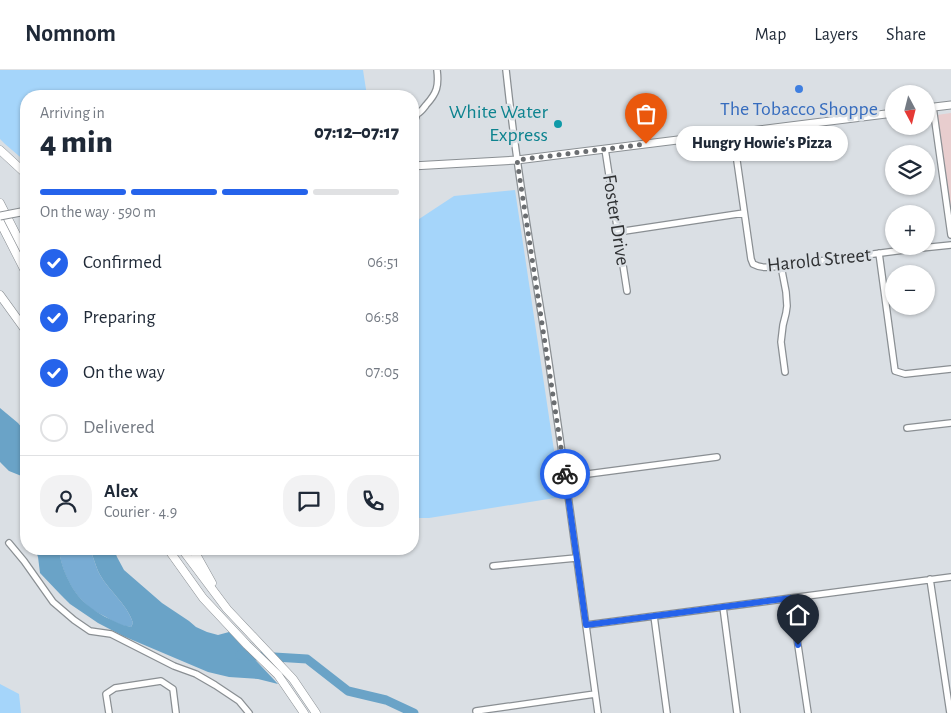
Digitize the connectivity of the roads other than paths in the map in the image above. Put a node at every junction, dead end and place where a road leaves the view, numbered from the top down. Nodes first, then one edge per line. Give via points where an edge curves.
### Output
1 (436, 70) edge
2 (506, 70) edge
3 (951, 105) edge
4 (935, 107) edge
5 (419, 112) edge
6 (885, 114) edge
7 (733, 133) junction
8 (934, 135) edge
9 (605, 149) junction
10 (0, 150) edge
11 (517, 160) junction
12 (419, 166) edge
13 (20, 168) edge
14 (0, 203) edge
15 (20, 212) edge
16 (744, 213) junction
17 (0, 216) edge
18 (0, 222) edge
19 (618, 232) junction
20 (951, 235) edge
21 (20, 242) edge
22 (951, 245) edge
23 (879, 253) junction
24 (20, 261) edge
25 (780, 266) junction
26 (627, 291) dead end
27 (0, 295) edge
28 (20, 323) edge
29 (951, 369) edge
30 (785, 372) dead end
31 (951, 422) edge
32 (907, 428) dead end
33 (717, 457) dead end
34 (565, 477) junction
35 (9, 543) dead end
36 (172, 555) edge
37 (187, 555) edge
38 (196, 555) edge
39 (576, 558) junction
40 (493, 566) dead end
41 (951, 577) edge
42 (930, 579) junction
43 (791, 598) junction
44 (723, 607) junction
45 (227, 608) junction
46 (654, 616) junction
47 (586, 625) junction
48 (595, 694) junction
49 (476, 711) dead end
50 (109, 713) edge
51 (176, 713) edge
52 (249, 713) edge
53 (304, 713) edge
54 (316, 713) edge
55 (598, 713) edge
56 (667, 713) edge
57 (737, 713) edge
58 (808, 713) edge
59 (950, 713) edge

1 - 5 street via 438,86 434,96
2 - 11 street
3 - 4 main road
6 - 7 main road
7 - 9 main road
7 - 16 street
8 - 20 street
9 - 11 main road
9 - 19 street, Foster Drive
10 - 13 highway
11 - 12 main road
11 - 34 street
14 - 21 highway
15 - 17 main road, bridge
16 - 19 street
16 - 25 street, Harold Street via 753,264 764,268
18 - 24 highway
19 - 26 street, Foster Drive
22 - 23 street, Harold Street
23 - 25 street, Harold Street
23 - 29 street via 895,371 905,374
25 - 30 street via 787,306 782,342
27 - 28 highway
31 - 32 street
33 - 34 street
34 - 39 street
35 - 52 street via 53,602 74,620 90,631 111,634 196,674 239,701
36 - 53 highway via 203,598 271,668
37 - 45 highway
38 - 45 highway
39 - 40 street
39 - 47 street
41 - 42 street
42 - 43 street
42 - 59 street
43 - 44 street
43 - 58 street
44 - 46 street
44 - 57 street
45 - 54 highway via 293,679
46 - 47 street
46 - 56 street
47 - 48 street
48 - 49 street
48 - 55 street
50 - 51 street via 106,694 115,688 161,681 173,689

